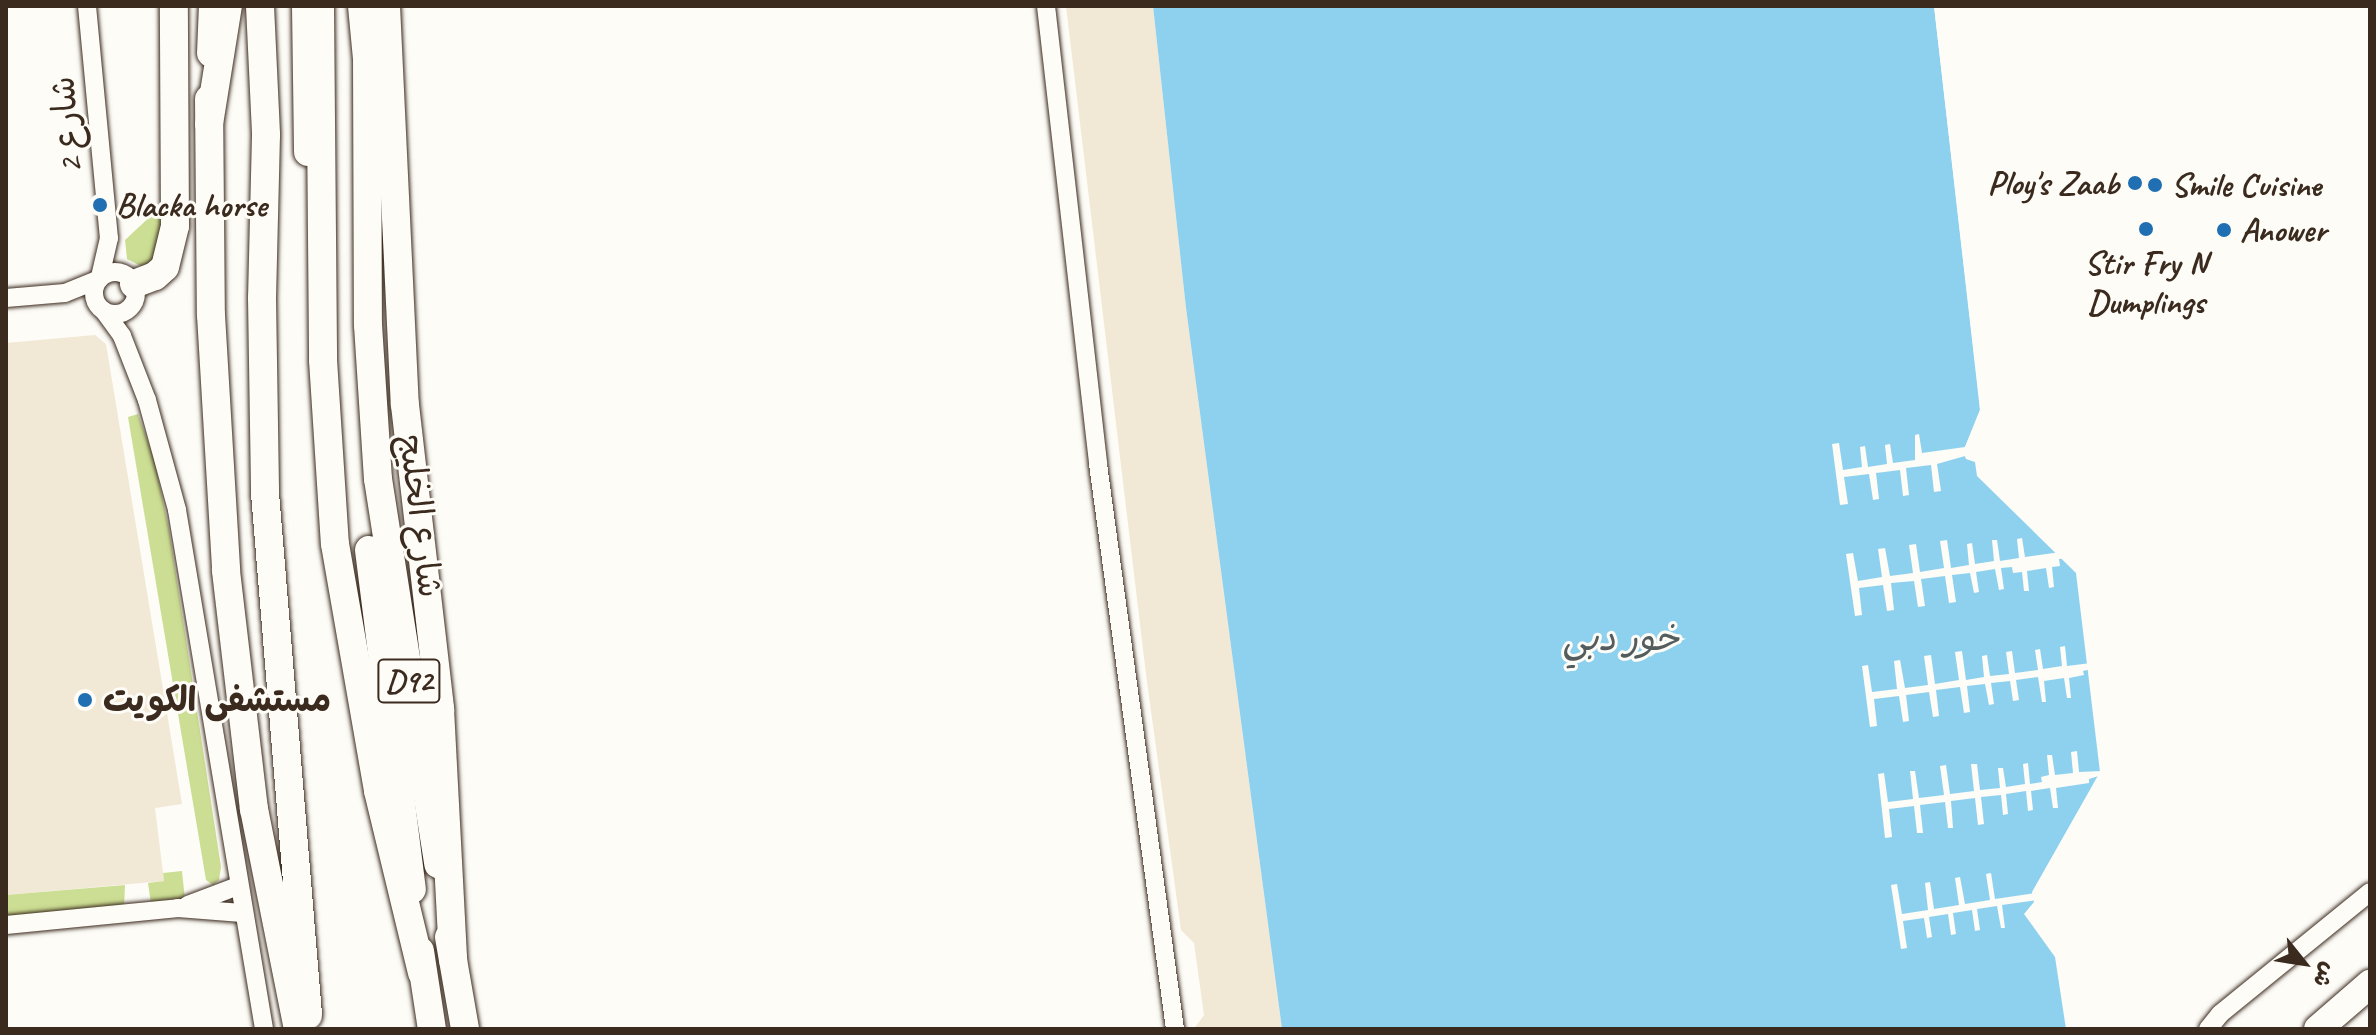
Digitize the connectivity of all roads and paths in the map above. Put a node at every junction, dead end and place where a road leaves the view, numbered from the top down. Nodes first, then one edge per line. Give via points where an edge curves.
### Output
1 (87, 6) edge
2 (174, 6) edge
3 (213, 6) edge
4 (228, 6) edge
5 (260, 6) edge
6 (306, 6) edge
7 (320, 6) edge
8 (362, 6) edge
9 (386, 6) edge
10 (1046, 6) edge
11 (209, 124) junction
12 (320, 236) junction
13 (109, 238) junction
14 (100, 278) junction
15 (131, 291) junction
16 (65, 293) junction
17 (6, 298) edge
18 (100, 307) junction
19 (126, 346) junction
20 (372, 411) junction
21 (238, 886) junction
22 (2370, 892) edge
23 (178, 908) junction
24 (242, 913) junction
25 (6, 925) edge
26 (453, 960) junction
27 (422, 973) junction
28 (2370, 984) edge
29 (264, 1029) edge
30 (298, 1029) edge
31 (308, 1029) edge
32 (432, 1029) edge
33 (465, 1029) edge
34 (1175, 1029) edge
35 (2208, 1029) edge
36 (2318, 1029) edge

1 - 13 street, شارع 2
2 - 15 main road via 175,226 165,267
3 - 11 main road
4 - 11 main road
5 - 31 main road via 266,135 265,493
6 - 12 main road via 309,167
7 - 12 main road
8 - 20 main road, شارع الخليج / D92
9 - 26 main road via 403,389 440,709
10 - 34 street via 1098,464
11 - 30 main road via 211,315 226,571 254,809
12 - 27 main road via 325,422 339,575 375,776
13 - 14 street, شارع 2
13 - 15 street, شارع 2
14 - 15 street via 113,271
14 - 16 street
14 - 18 street via 94,293
15 - 18 street via 118,314
15 - 19 street
16 - 17 street
16 - 18 street
18 - 19 street
19 - 21 street via 159,436 177,510
20 - 26 main road, شارع الخليج / D92 via 385,537
20 - 27 main road via 367,525
21 - 23 street
21 - 24 street
22 - 35 street
23 - 24 street
23 - 25 street
24 - 29 street
26 - 33 main road, شارع الخليج / D92
27 - 32 main road
28 - 36 main road

